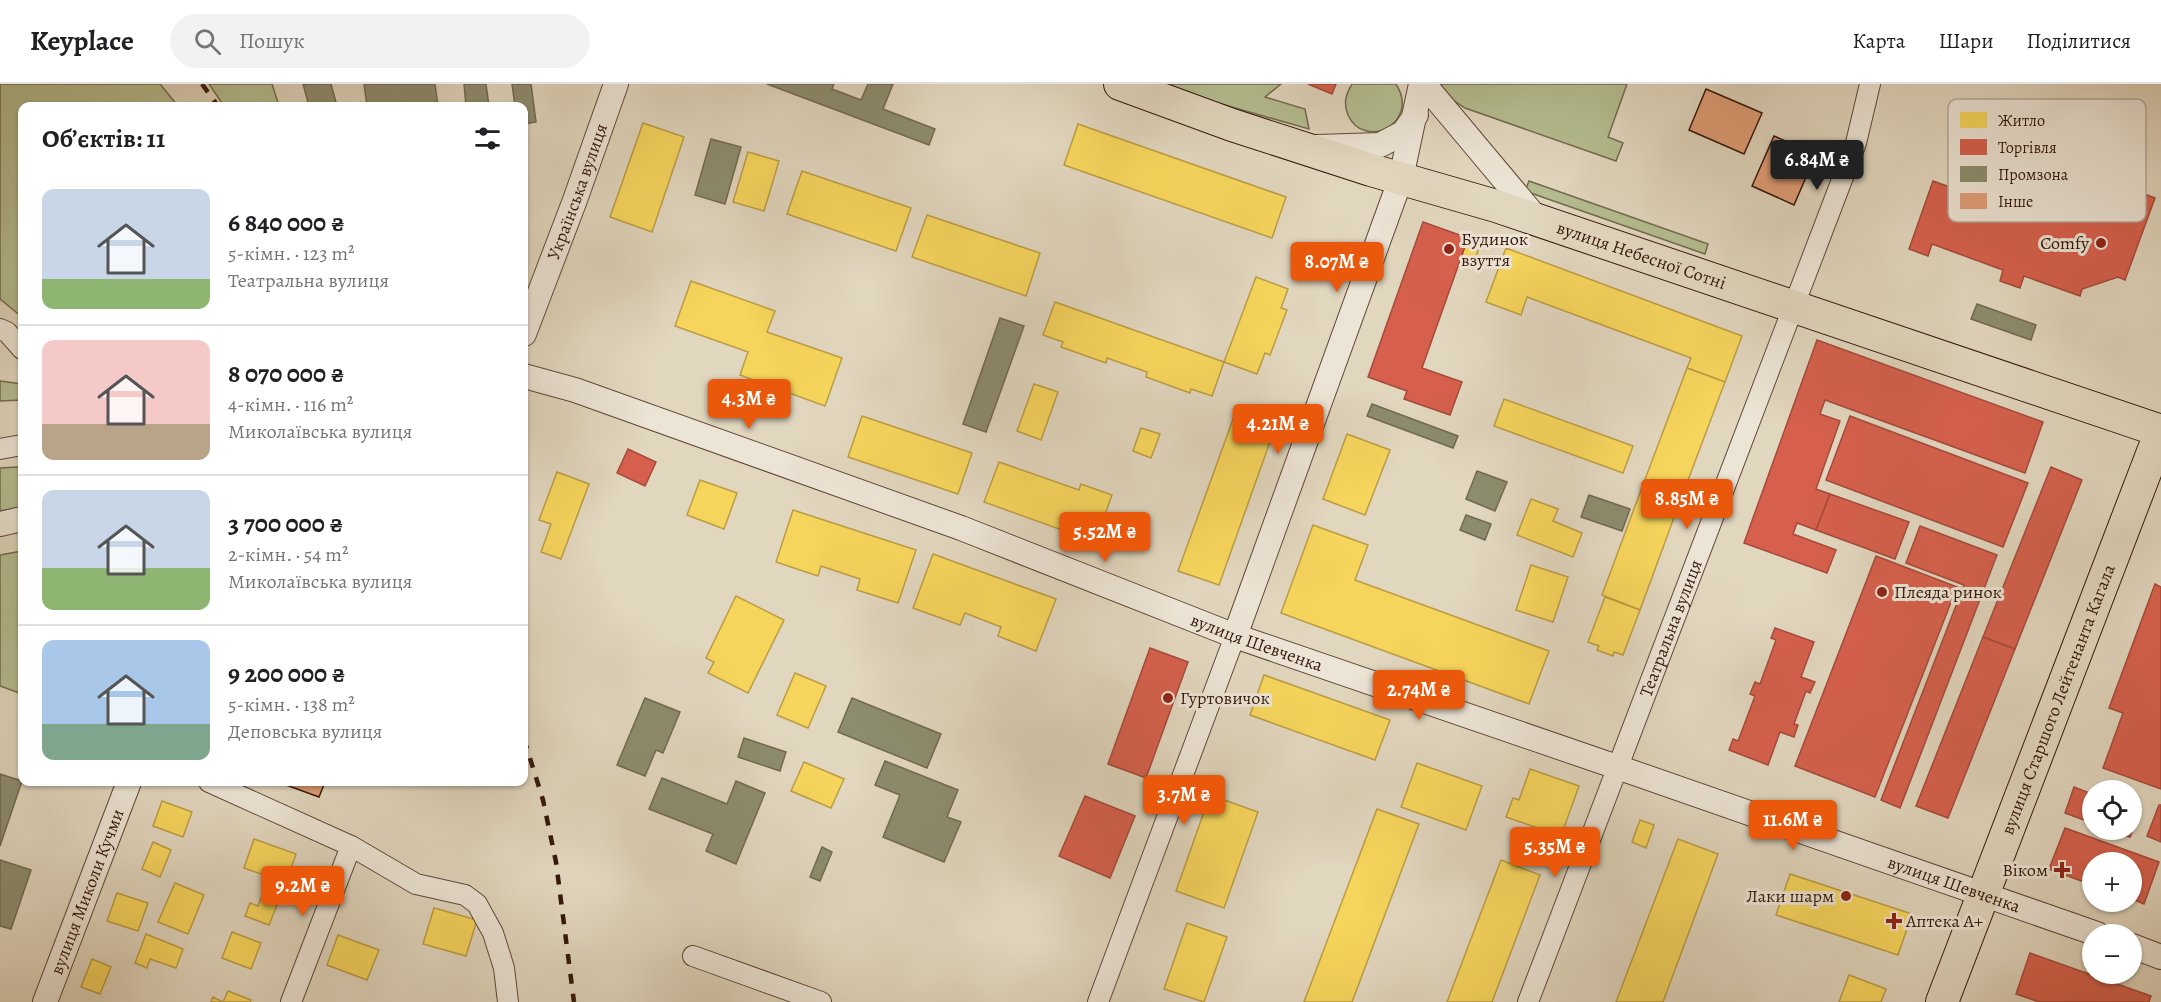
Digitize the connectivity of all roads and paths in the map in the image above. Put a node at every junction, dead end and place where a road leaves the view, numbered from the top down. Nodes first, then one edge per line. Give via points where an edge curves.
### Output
1 (616, 84) edge
2 (1120, 84) edge
3 (1423, 84) edge
4 (1869, 84) edge
5 (1416, 115) junction
6 (1300, 147) junction
7 (1401, 178) junction
8 (1537, 219) junction
9 (1792, 307) junction
10 (528, 323) edge
11 (0, 330) edge
12 (18, 344) edge
13 (528, 377) edge
14 (2161, 431) edge
15 (18, 446) edge
16 (0, 449) edge
17 (18, 520) edge
18 (0, 524) edge
19 (1235, 636) junction
20 (1617, 766) junction
21 (127, 786) edge
22 (218, 786) edge
23 (351, 846) junction
24 (1983, 896) junction
25 (2082, 929) edge
26 (2142, 950) edge
27 (693, 956) dead end
28 (2161, 957) edge
29 (45, 1002) edge
30 (291, 1002) edge
31 (508, 1002) edge
32 (821, 1002) edge
33 (1098, 1002) edge
34 (1528, 1002) edge
35 (1942, 1002) edge

1 - 10 street, Українська вулиця
2 - 6 highway, вулиця Небесної Сотні
3 - 5 street
3 - 8 street
4 - 9 street, Театральна вулиця via 1856,143
5 - 6 street via 1403,133 1380,145
5 - 7 street
6 - 7 highway, вулиця Небесної Сотні
7 - 8 highway, вулиця Небесної Сотні
7 - 19 street
8 - 9 highway, вулиця Небесної Сотні
9 - 14 highway, вулиця Небесної Сотні
9 - 20 street, Театральна вулиця
11 - 12 street
13 - 19 street, вулиця Шевченка via 575,390 950,524
14 - 24 highway, вулиця Старшого Лейтенанта Кагала
15 - 16 street
17 - 18 street
19 - 20 street, вулиця Шевченка
19 - 33 street
20 - 24 street, вулиця Шевченка
20 - 34 street, Театральна вулиця
21 - 29 street, вулиця Миколи Кучми
22 - 23 street
23 - 30 street
23 - 31 street via 416,884 465,895 477,904 493,933 504,968
24 - 25 street, вулиця Шевченка
24 - 35 highway, вулиця Старшого Лейтенанта Кагала
26 - 28 street
27 - 32 street

